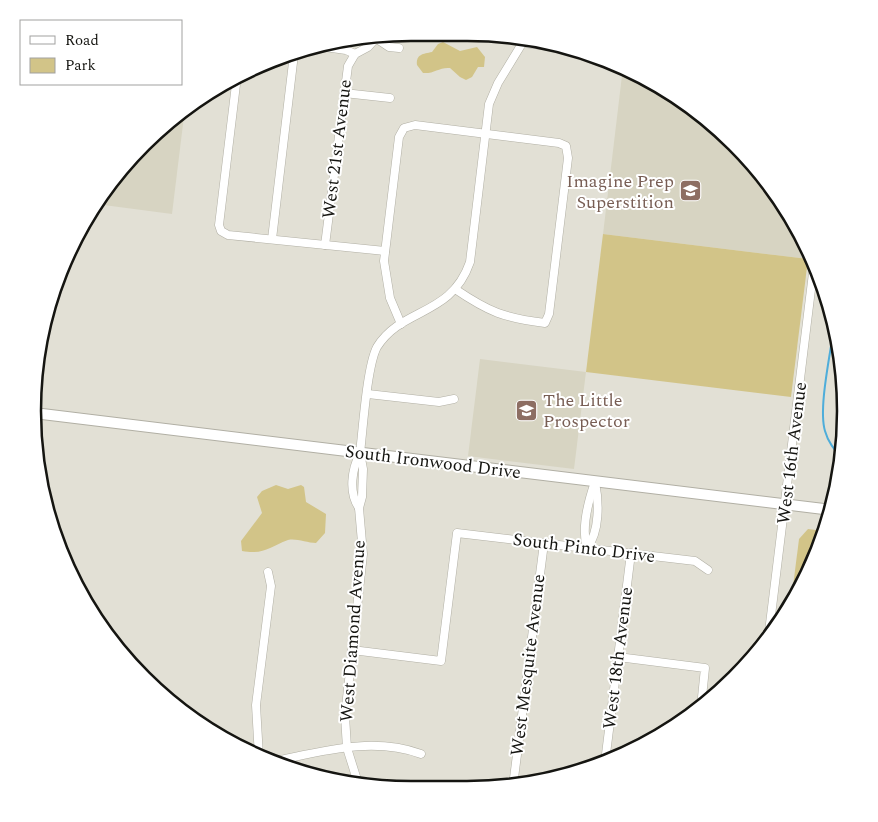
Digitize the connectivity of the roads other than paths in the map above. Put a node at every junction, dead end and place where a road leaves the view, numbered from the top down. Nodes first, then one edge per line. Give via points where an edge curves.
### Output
1 (384, 42) edge
2 (369, 43) edge
3 (521, 45) edge
4 (399, 48) dead end
5 (336, 49) edge
6 (355, 54) junction
7 (293, 61) edge
8 (236, 85) edge
9 (344, 93) junction
10 (390, 98) dead end
11 (485, 134) junction
12 (272, 239) junction
13 (326, 245) junction
14 (385, 251) junction
15 (812, 279) edge
16 (455, 289) junction
17 (401, 324) junction
18 (368, 394) junction
19 (454, 399) dead end
20 (41, 414) edge
21 (360, 453) junction
22 (596, 482) junction
23 (785, 505) junction
24 (823, 509) edge
25 (544, 543) junction
26 (587, 548) junction
27 (631, 553) junction
28 (708, 570) dead end
29 (268, 572) dead end
30 (770, 621) edge
31 (352, 650) junction
32 (618, 657) junction
33 (702, 696) edge
34 (259, 748) edge
35 (347, 748) junction
36 (421, 754) dead end
37 (606, 754) edge
38 (286, 759) edge
39 (356, 777) edge
40 (514, 778) edge

1 - 4 street via 389,47
2 - 6 street
3 - 11 street, West Diamond Avenue via 489,104
5 - 6 street
6 - 9 street, West 21st Avenue via 348,66
7 - 12 street
8 - 12 street via 219,225 228,235
9 - 10 street
9 - 13 street, West 21st Avenue
11 - 14 street via 415,125 404,128 399,137
11 - 16 street, West Diamond Avenue via 470,262 465,277
11 - 16 street via 566,146 567,168 549,314 545,323 508,318 491,312
12 - 13 street
13 - 14 street
14 - 17 street via 390,298
15 - 23 street, West 16th Avenue
16 - 17 street, West Diamond Avenue via 442,302
17 - 18 street, West Diamond Avenue via 377,348 371,364
18 - 19 street via 440,402
18 - 21 street, West Diamond Avenue
20 - 21 main road, South Ironwood Drive
21 - 22 main road, South Ironwood Drive
21 - 31 street, West Diamond Avenue via 363,469 359,508 363,554
22 - 23 main road, South Ironwood Drive
22 - 26 street via 598,499 593,540
23 - 24 main road, South Ironwood Drive
23 - 30 street, West 16th Avenue
25 - 26 street, South Pinto Drive
25 - 31 street, South Pinto Drive via 457,533 442,661
25 - 40 street, West Mesquite Avenue
26 - 27 street, South Pinto Drive
27 - 28 street, South Pinto Drive via 695,561
27 - 32 street, West 18th Avenue
29 - 34 street via 271,586 256,705
31 - 35 street, West Diamond Avenue via 345,716
32 - 33 street via 705,668
32 - 37 street, West 18th Avenue
35 - 36 street via 378,744 402,747
35 - 38 street
35 - 39 street, West Diamond Avenue

